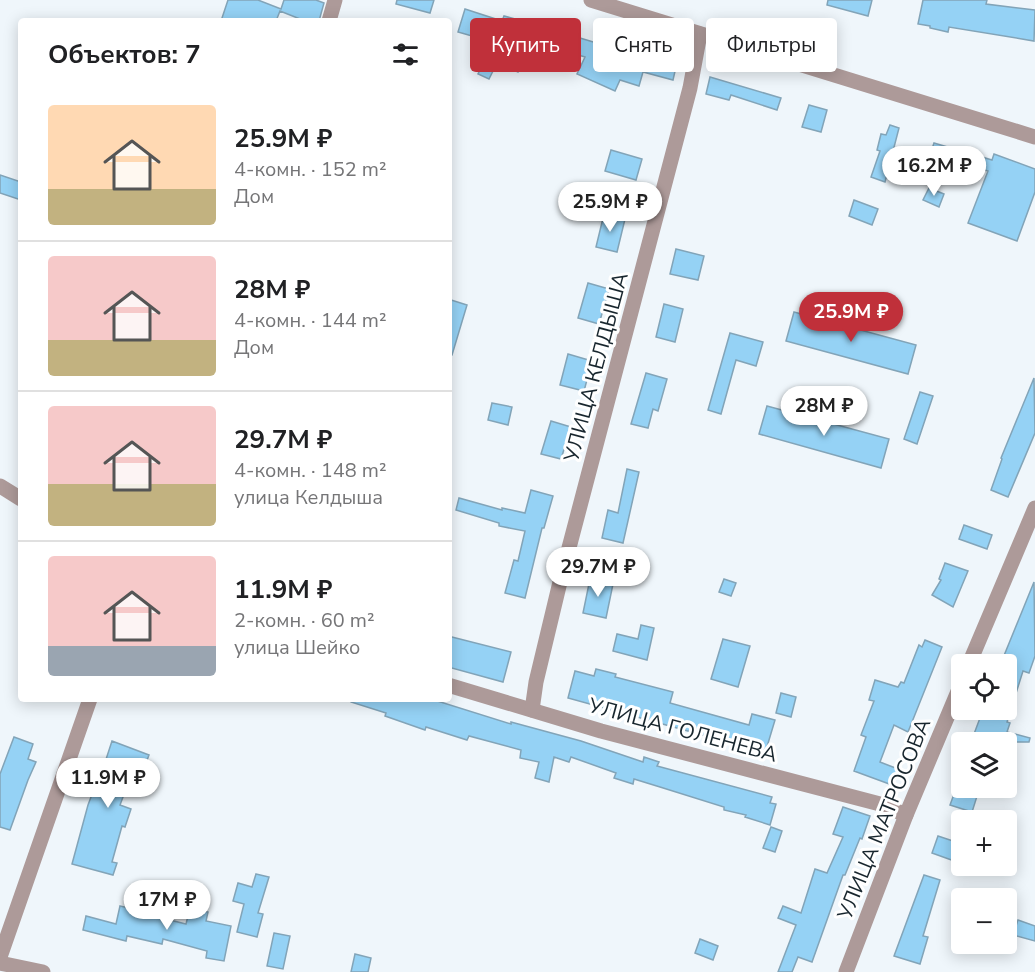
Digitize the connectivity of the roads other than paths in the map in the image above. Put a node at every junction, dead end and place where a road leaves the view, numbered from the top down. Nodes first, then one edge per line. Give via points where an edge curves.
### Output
1 (335, 0) edge
2 (591, 0) edge
3 (330, 18) edge
4 (700, 34) junction
5 (1035, 137) edge
6 (0, 486) edge
7 (18, 497) edge
8 (1033, 515) edge
9 (973, 654) edge
10 (452, 686) edge
11 (89, 702) edge
12 (951, 708) edge
13 (532, 710) junction
14 (906, 815) junction
15 (0, 957) edge
16 (0, 963) edge
17 (43, 972) edge
18 (846, 972) edge

1 - 3 street
2 - 4 street
4 - 5 street
4 - 13 street, УЛИЦА КЕЛДЫША via 688,99 560,582
6 - 7 street
8 - 9 street
10 - 13 street, УЛИЦА ГОЛЕНЕВА
11 - 15 street
12 - 14 street, УЛИЦА МАТРОСОВА
13 - 14 street, УЛИЦА ГОЛЕНЕВА via 880,804
14 - 18 street, УЛИЦА МАТРОСОВА
16 - 17 street

